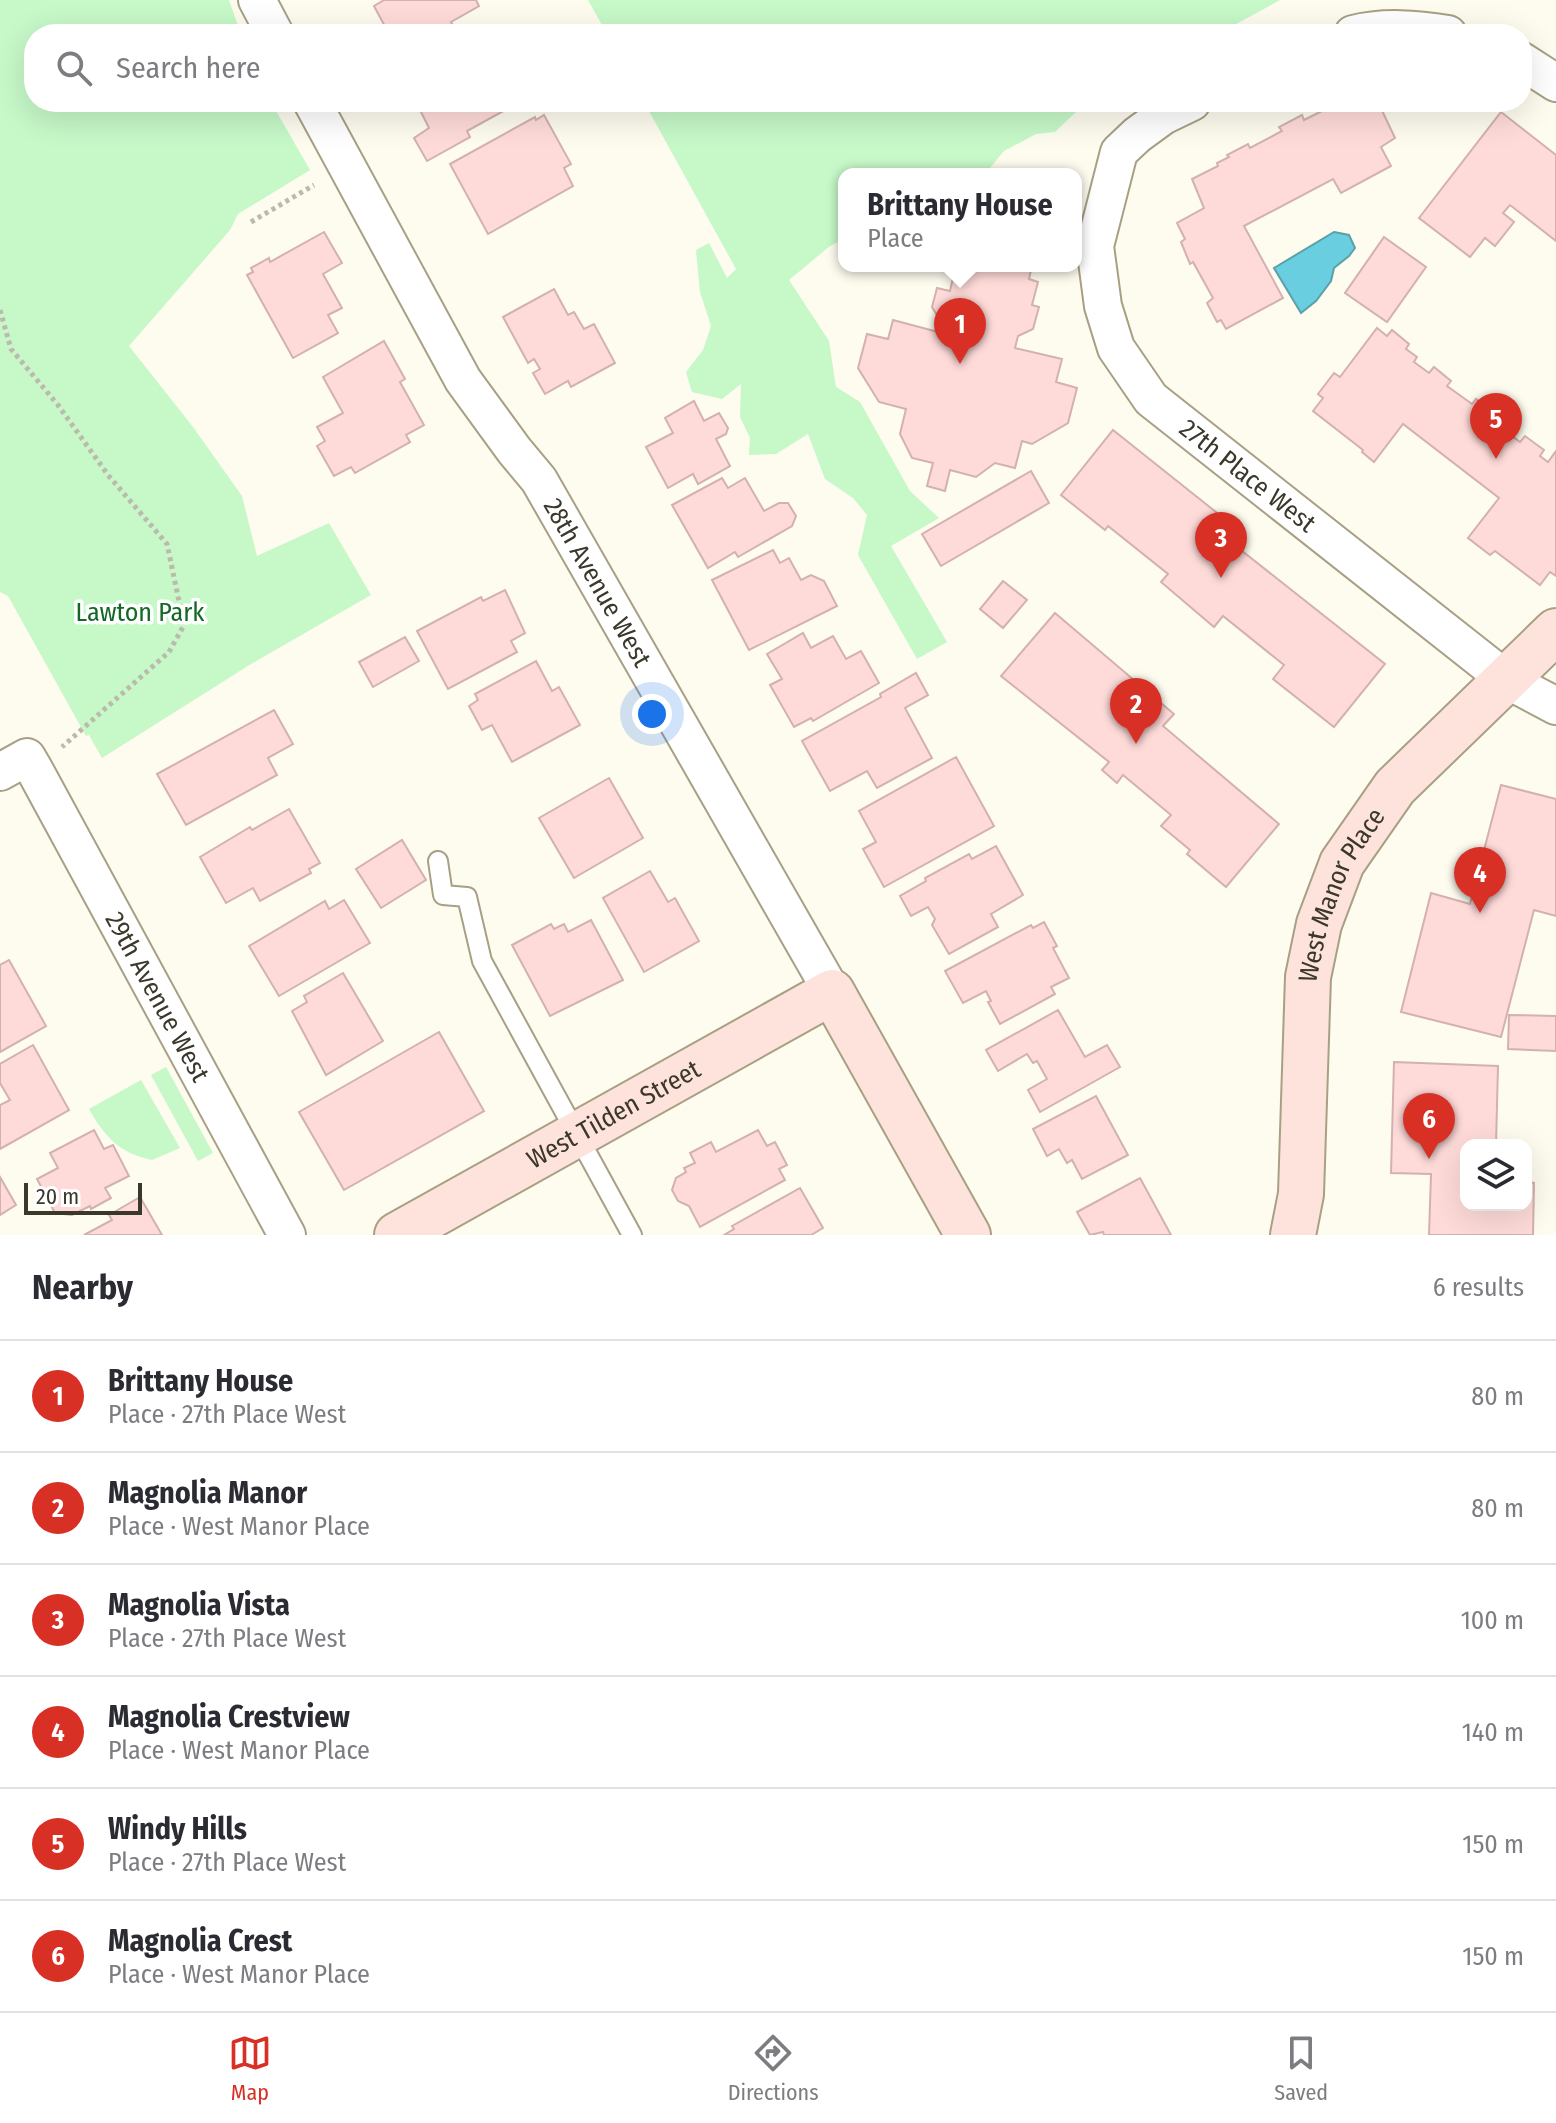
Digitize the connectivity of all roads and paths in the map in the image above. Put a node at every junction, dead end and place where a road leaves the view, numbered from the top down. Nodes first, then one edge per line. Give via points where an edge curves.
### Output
1 (257, 0) edge
2 (270, 24) edge
3 (1532, 67) edge
4 (1556, 83) edge
5 (317, 112) edge
6 (1171, 112) edge
7 (346, 166) junction
8 (251, 222) dead end
9 (0, 310) edge
10 (1556, 631) edge
11 (1507, 680) junction
12 (1556, 706) edge
13 (20, 766) edge
14 (438, 861) dead end
15 (832, 992) junction
16 (577, 1134) junction
17 (287, 1235) edge
18 (397, 1235) edge
19 (632, 1235) edge
20 (968, 1235) edge
21 (1293, 1235) edge

1 - 2 street
3 - 4 street
5 - 7 street, 28th Avenue West
6 - 11 street, 27th Place West via 1119,152 1095,246 1103,306 1116,348 1151,399
7 - 8 path
7 - 15 street, 28th Avenue West via 463,380 539,480
9 - 13 path via 11,349 167,544 184,625 169,652 138,682
10 - 11 street, West Manor Place
11 - 12 street, 27th Place West
11 - 21 street, West Manor Place via 1395,787 1342,863 1319,924 1308,977 1301,1194
13 - 17 street, 29th Avenue West
14 - 16 lane via 443,895 467,897 482,961
15 - 16 street, West Tilden Street
15 - 20 street, 28th Avenue West
16 - 18 street, West Tilden Street
16 - 19 lane

